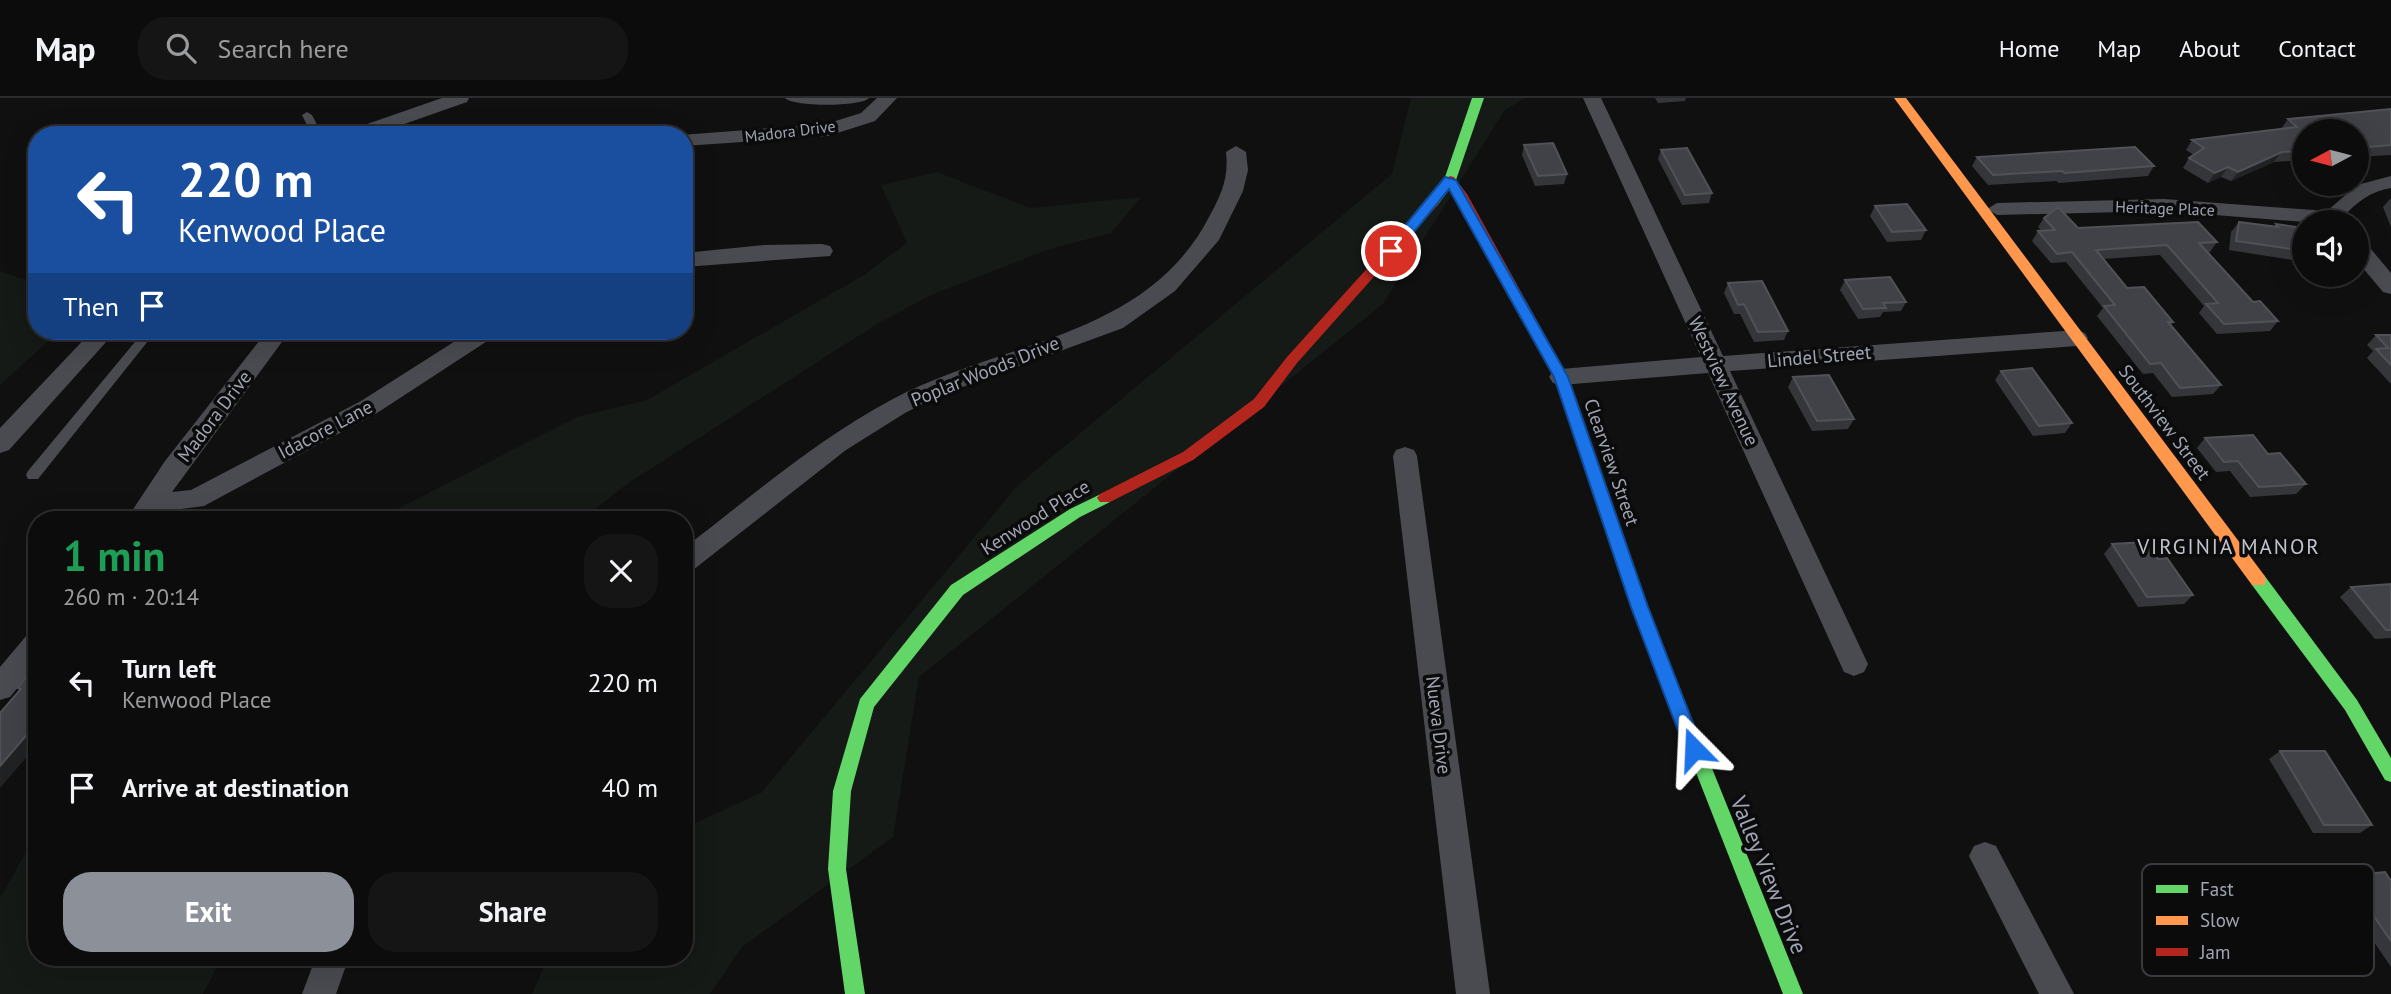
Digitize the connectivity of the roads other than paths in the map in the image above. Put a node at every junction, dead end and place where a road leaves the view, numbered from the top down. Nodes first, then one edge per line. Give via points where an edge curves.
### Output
1 (460, 98) edge
2 (794, 98) edge
3 (848, 98) edge
4 (860, 98) edge
5 (888, 98) edge
6 (1478, 98) edge
7 (1592, 98) edge
8 (1900, 98) edge
9 (307, 115) dead end
10 (312, 126) edge
11 (380, 126) edge
12 (693, 139) edge
13 (1236, 152) dead end
14 (1450, 180) junction
15 (2391, 182) edge
16 (1997, 209) dead end
17 (2341, 210) edge
18 (2292, 216) edge
19 (822, 251) dead end
20 (693, 259) edge
21 (2369, 261) edge
22 (2391, 287) edge
23 (2077, 338) junction
24 (97, 340) edge
25 (143, 340) edge
26 (272, 340) edge
27 (473, 340) edge
28 (1717, 365) junction
29 (1561, 377) junction
30 (0, 444) edge
31 (1405, 456) dead end
32 (33, 475) dead end
33 (147, 511) edge
34 (150, 511) edge
35 (693, 556) edge
36 (28, 654) edge
37 (1854, 664) dead end
38 (0, 688) edge
39 (1703, 773) joint
40 (2391, 774) edge
41 (1985, 856) dead end
42 (330, 966) edge
43 (319, 994) edge
44 (855, 994) edge
45 (1473, 994) edge
46 (1793, 994) edge
47 (2057, 994) edge

1 - 11 street
2 - 3 street
3 - 4 street
5 - 12 street, Madora Drive via 867,117 828,130
6 - 14 street, Kenwood Place
7 - 28 street, Westview Avenue
8 - 23 street, Southview Street
9 - 10 lane
13 - 35 street, Poplar Woods Drive via 1233,191 1208,240 1167,286 1115,323 930,390 897,407 837,444
14 - 29 street, Clearview Street
14 - 44 street, Kenwood Place via 1259,403 1188,456 1075,513 957,590 866,704 842,791 837,869
15 - 17 street via 2377,183 2350,196
16 - 18 street, Heritage Place via 2164,205
19 - 20 street
21 - 22 street
23 - 28 street, Lindel Street
23 - 40 street, Southview Street via 2351,705
24 - 30 street
25 - 32 lane
26 - 33 street, Madora Drive
27 - 34 street, Idacore Lane via 369,407 195,499
28 - 29 street, Lindel Street
28 - 37 street, Westview Avenue
29 - 39 street, Clearview Street via 1639,607
31 - 45 street, Nueva Drive
36 - 38 street
39 - 46 street, Valley View Drive
41 - 47 street
42 - 43 street

